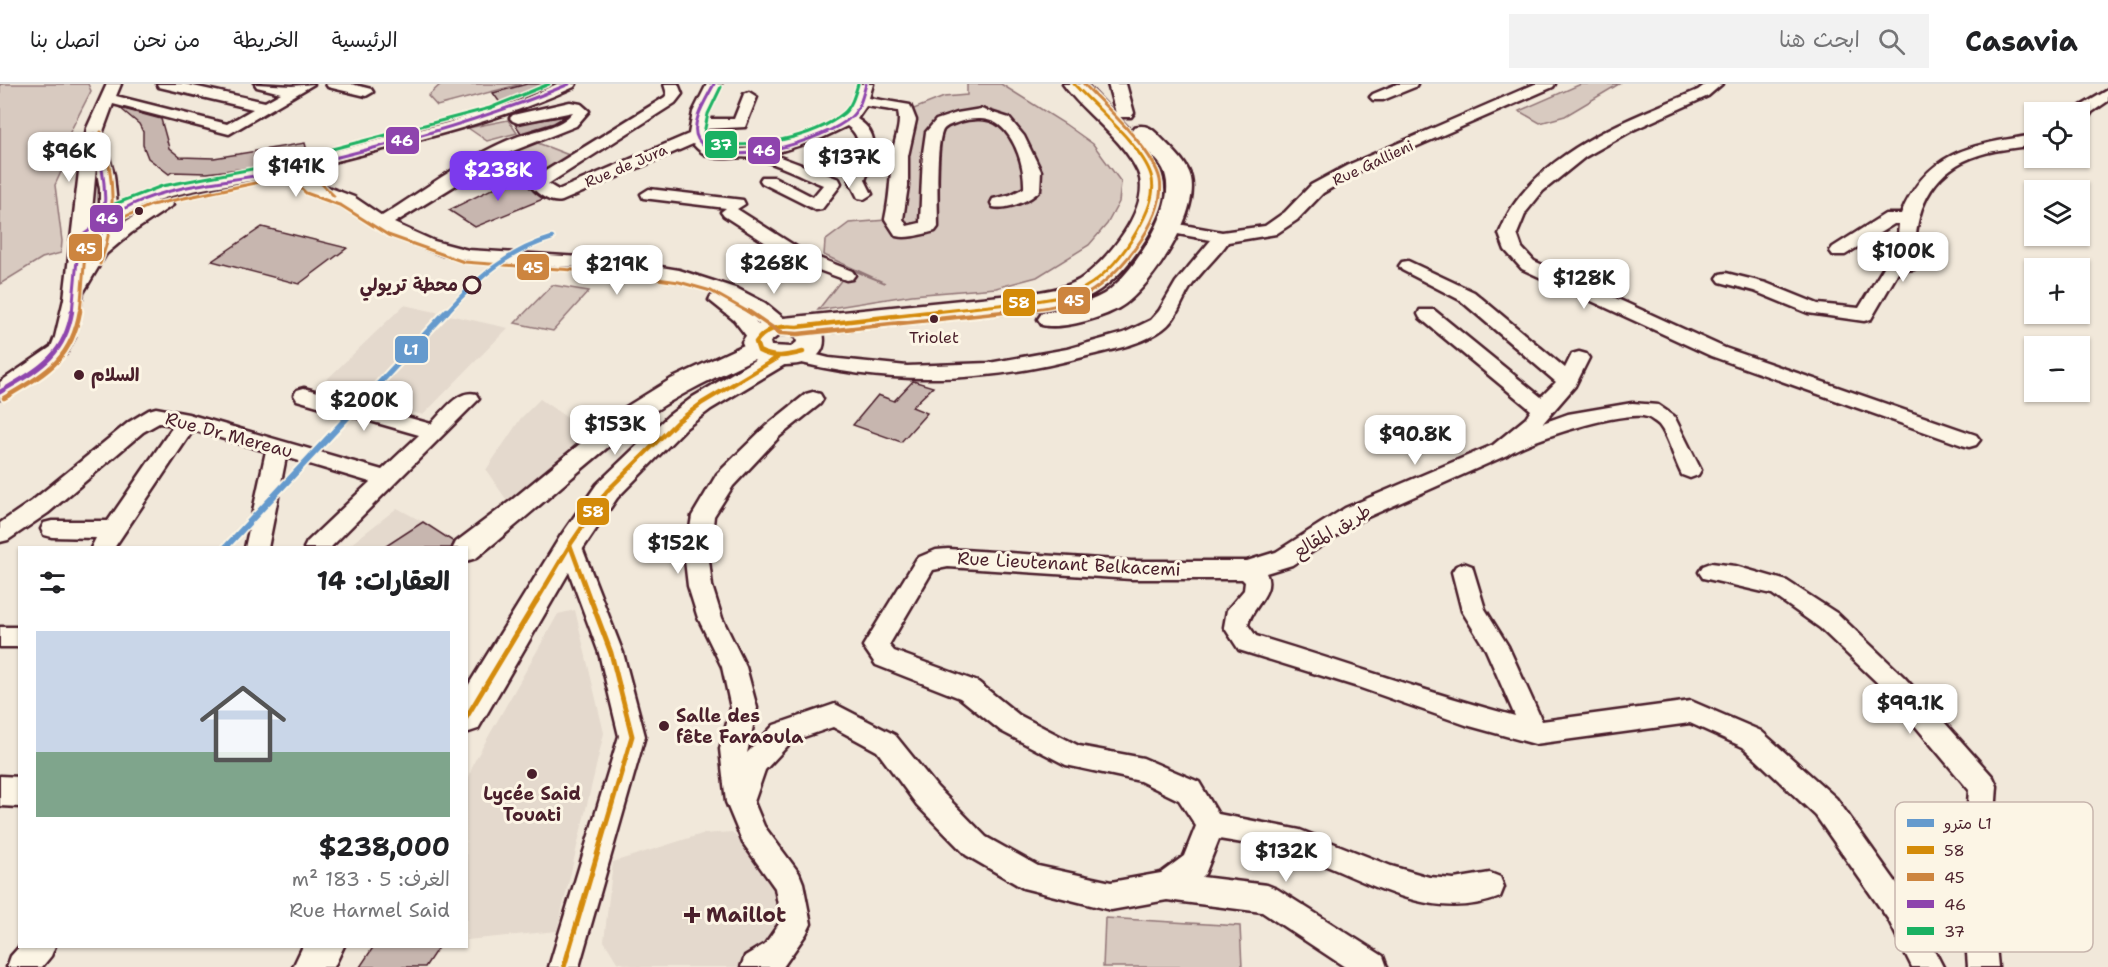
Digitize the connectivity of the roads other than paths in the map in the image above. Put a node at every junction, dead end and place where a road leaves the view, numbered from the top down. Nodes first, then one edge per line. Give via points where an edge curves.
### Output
1 (164, 84) edge
2 (262, 84) edge
3 (333, 84) edge
4 (569, 84) edge
5 (670, 84) edge
6 (714, 84) edge
7 (866, 84) edge
8 (1074, 84) edge
9 (1098, 84) edge
10 (1117, 84) edge
11 (1410, 84) edge
12 (1548, 84) edge
13 (1715, 84) edge
14 (300, 88) edge
15 (110, 91) edge
16 (751, 91) edge
17 (366, 92) dead end
18 (2108, 94) edge
19 (1378, 97) dead end
20 (861, 101) junction
21 (2090, 106) edge
22 (267, 107) junction
23 (1124, 112) junction
24 (477, 119) junction
25 (847, 120) junction
26 (697, 130) junction
27 (94, 134) junction
28 (2024, 142) edge
29 (360, 149) junction
30 (756, 153) junction
31 (298, 166) junction
32 (768, 180) dead end
33 (234, 181) junction
34 (107, 183) junction
35 (304, 183) junction
36 (333, 184) junction
37 (649, 194) dead end
38 (864, 194) dead end
39 (165, 199) junction
40 (345, 199) junction
41 (85, 202) junction
42 (999, 203) dead end
43 (111, 213) junction
44 (1907, 220) junction
45 (383, 223) junction
46 (1167, 226) junction
47 (1222, 237) junction
48 (79, 238) junction
49 (1839, 251) dead end
50 (96, 254) junction
51 (1408, 266) dead end
52 (846, 275) dead end
53 (1726, 278) dead end
54 (73, 298) junction
55 (738, 303) junction
56 (1427, 314) dead end
57 (782, 342) junction
58 (1580, 358) dead end
59 (1568, 381) junction
60 (0, 392) edge
61 (304, 395) dead end
62 (469, 399) dead end
63 (813, 399) dead end
64 (1542, 409) junction
65 (188, 421) junction
66 (434, 432) junction
67 (1969, 440) dead end
68 (277, 448) junction
69 (1500, 450) junction
70 (1690, 470) dead end
71 (387, 479) junction
72 (52, 529) dead end
73 (0, 534) edge
74 (107, 539) edge
75 (570, 544) junction
76 (256, 546) edge
77 (317, 546) edge
78 (468, 548) edge
79 (1247, 570) junction
80 (1464, 572) dead end
81 (1711, 572) dead end
82 (0, 637) edge
83 (18, 637) edge
84 (468, 716) edge
85 (1535, 733) junction
86 (0, 791) edge
87 (18, 792) edge
88 (740, 802) junction
89 (1982, 802) edge
90 (1210, 825) junction
91 (1167, 886) junction
92 (1490, 887) dead end
93 (1895, 905) edge
94 (38, 948) edge
95 (324, 948) edge
96 (1920, 952) edge
97 (1982, 952) edge
98 (22, 967) edge
99 (312, 967) edge
100 (564, 967) edge
101 (756, 967) edge
102 (1372, 967) edge
103 (1928, 967) edge
104 (1983, 967) edge

1 - 22 street
2 - 14 street
3 - 17 street
4 - 24 street
5 - 26 street, Rue de Jura via 675,94 670,100 537,184 556,197
6 - 26 street
7 - 20 street
8 - 57 highway via 1143,161 1154,187 1151,203 1137,230 1098,279 1065,296
9 - 23 highway
10 - 23 main road
11 - 19 street
12 - 47 street, Rue Gallieni via 1354,168 1317,189 1291,216 1270,230
13 - 67 street via 1595,141 1546,179 1518,211 1509,234 1514,250 1528,265 1718,352
14 - 22 street
15 - 22 street via 229,129
15 - 27 street
16 - 26 street via 740,124
18 - 21 street
20 - 25 street
20 - 42 street via 905,108 908,120 894,219 902,232 929,227 934,132 941,123 962,116 981,114 1004,121 1033,171 1032,190 1016,200
23 - 46 highway via 1178,176 1179,197
24 - 29 street
24 - 45 street via 512,119 570,107 581,111 577,118 521,141
25 - 30 street
25 - 38 street via 864,133 868,144 857,180
26 - 30 street via 702,147 714,152
27 - 34 street
27 - 41 street via 87,163
28 - 44 street via 1965,154 1943,167 1923,186
29 - 31 street
29 - 36 street via 338,166
30 - 32 street via 833,183 816,204
31 - 33 street
31 - 35 street via 296,174
31 - 36 street via 315,168
33 - 35 street
33 - 39 street via 201,194
34 - 39 street
34 - 43 street
35 - 40 street
36 - 40 street
37 - 52 street via 733,208 800,257
39 - 43 street
39 - 50 street
40 - 45 street
41 - 43 street
41 - 48 street
43 - 48 street
43 - 50 street
44 - 49 street via 1891,218
44 - 53 street via 1904,249 1908,265 1893,266 1864,315 1815,309
45 - 55 street via 419,240 467,255 512,259 561,273 663,283
46 - 47 street, Rue Gallieni
46 - 57 highway via 1141,273 1129,286 1114,299 1087,311 1041,321
47 - 57 street via 1158,324 1124,340 1043,362 948,372 845,369
48 - 54 street
50 - 54 street
51 - 59 street via 1467,296
54 - 60 street via 59,350
55 - 57 street
55 - 57 street via 747,320
56 - 64 street
57 - 75 main road via 676,422 607,491
57 - 78 main road via 680,385 630,416
58 - 59 street, طريق المقالع
59 - 64 street, طريق المقالع
61 - 66 street
62 - 66 street
63 - 88 street via 773,431 725,480 703,516 697,560 700,586 710,618 734,667 744,708 733,748
64 - 69 street, طريق المقالع via 1533,423
65 - 68 street, Rue Dr Mereau
65 - 73 street, Rue Dr Mereau via 156,416 136,428 40,507
65 - 74 street
66 - 71 street
68 - 71 street, Rue Dr Mereau
68 - 76 street
69 - 70 street via 1568,421 1632,410 1651,411 1667,421
69 - 79 street, طريق المقالع via 1353,514 1284,559
71 - 77 street
72 - 74 street
75 - 84 main road
75 - 100 street via 611,653 633,736
79 - 85 street via 1257,579 1255,593 1239,610 1236,627 1248,643
79 - 90 street, Rue Lieutenant Belkacemi via 1131,570 936,559 925,564 875,646 885,658 969,690 1010,723 1074,757 1143,770 1189,790
80 - 85 street via 1474,611 1496,646
81 - 89 street via 1779,587 1829,621 1895,684 1983,786
82 - 83 street
85 - 93 street via 1692,712 1752,738 1826,807
86 - 87 main road
88 - 91 street via 754,763 783,734 835,715 886,742 927,796 976,846 1033,878 1111,896
88 - 101 street via 753,834 789,883 796,924 776,954
90 - 91 street via 1195,865
90 - 92 street via 1302,844 1410,886 1451,894
91 - 102 street via 1268,899
94 - 98 street
95 - 99 main road
96 - 103 street
97 - 104 street

